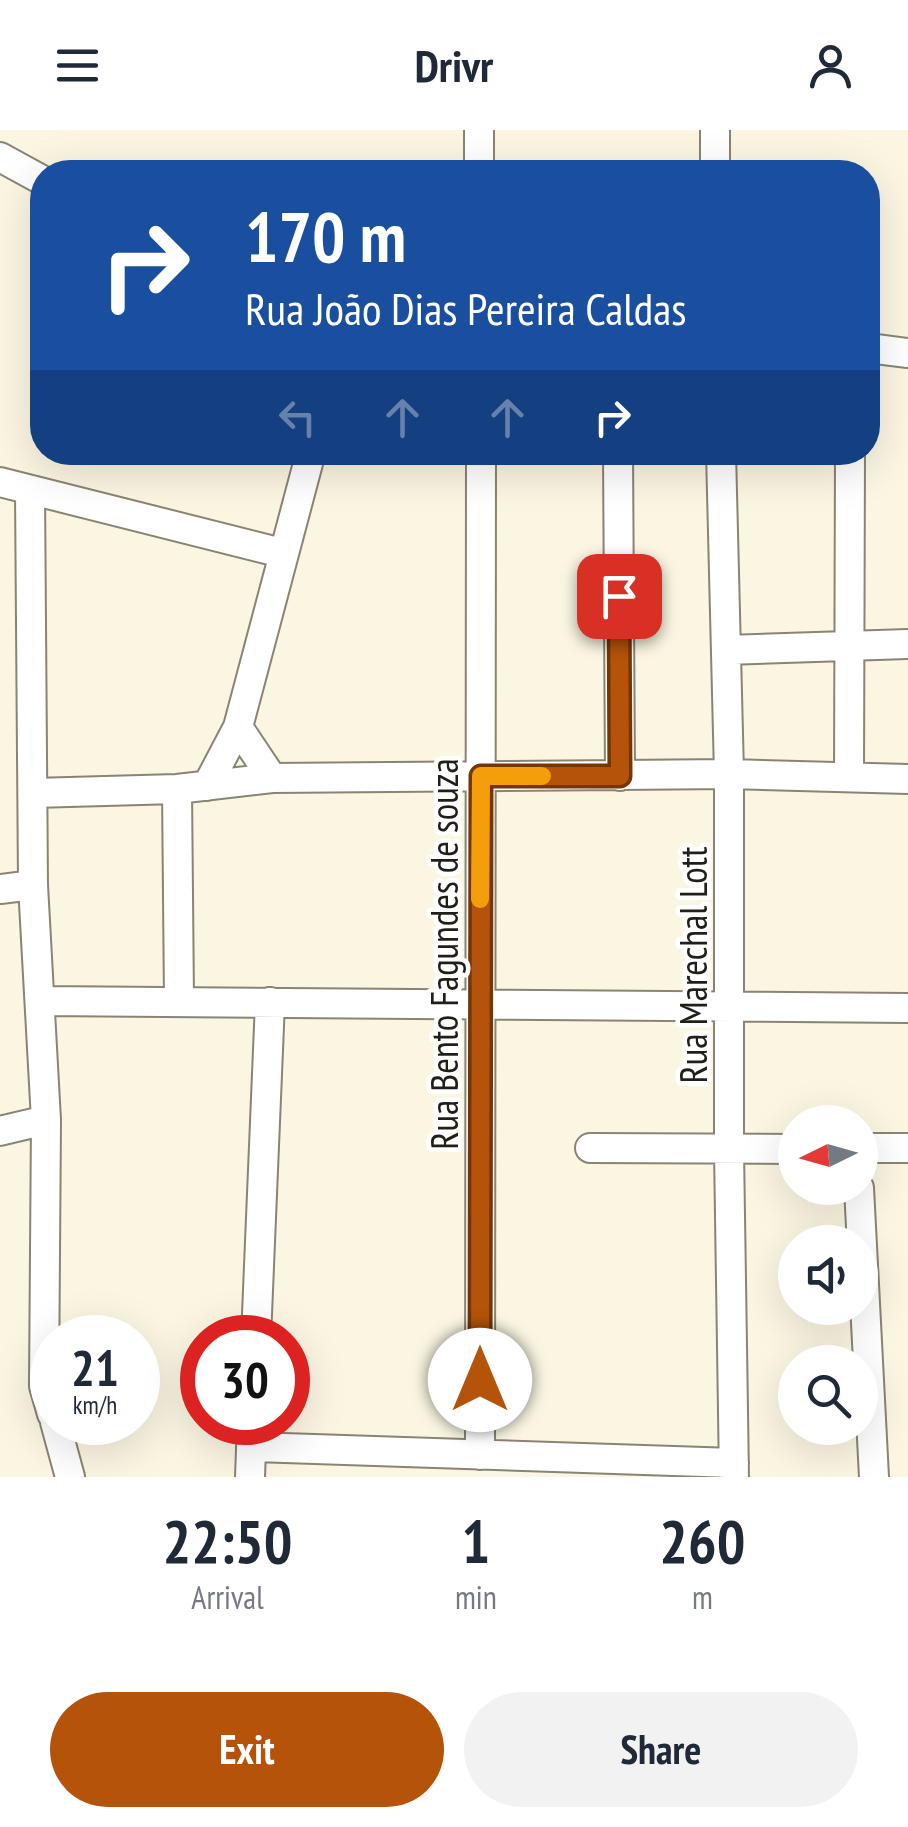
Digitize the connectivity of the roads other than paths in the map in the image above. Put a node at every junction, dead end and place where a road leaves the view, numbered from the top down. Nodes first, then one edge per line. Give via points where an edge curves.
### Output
1 (479, 130) edge
2 (715, 130) edge
3 (0, 157) edge
4 (479, 160) edge
5 (716, 160) edge
6 (30, 173) edge
7 (880, 350) edge
8 (908, 353) edge
9 (307, 465) edge
10 (480, 465) edge
11 (618, 465) edge
12 (721, 465) edge
13 (850, 465) edge
14 (0, 482) edge
15 (30, 490) junction
16 (282, 553) junction
17 (908, 644) edge
18 (850, 646) junction
19 (726, 650) junction
20 (238, 727) junction
21 (729, 774) junction
22 (481, 776) junction
23 (620, 776) junction
24 (849, 777) junction
25 (272, 778) junction
26 (908, 779) edge
27 (207, 786) junction
28 (177, 789) junction
29 (33, 792) junction
30 (33, 885) junction
31 (0, 889) edge
32 (42, 1001) junction
33 (179, 1001) junction
34 (270, 1002) junction
35 (480, 1002) junction
36 (730, 1008) junction
37 (908, 1008) edge
38 (46, 1120) junction
39 (0, 1131) edge
40 (590, 1148) dead end
41 (878, 1148) edge
42 (908, 1148) edge
43 (778, 1149) edge
44 (729, 1150) junction
45 (860, 1205) edge
46 (45, 1315) edge
47 (257, 1315) edge
48 (310, 1440) edge
49 (61, 1445) edge
50 (251, 1445) edge
51 (480, 1455) junction
52 (734, 1470) edge
53 (70, 1477) edge
54 (250, 1477) edge
55 (874, 1477) edge

1 - 4 street
2 - 5 street
3 - 6 street
7 - 8 street
9 - 16 street
10 - 22 street, Rua Bento Fagundes de souza
11 - 23 street
12 - 19 street, Rua Marechal Lott
13 - 18 street
14 - 15 street
15 - 16 street
15 - 29 street
16 - 20 street
17 - 18 street
18 - 19 street
18 - 24 street
19 - 21 street, Rua Marechal Lott
20 - 25 street
20 - 27 street
21 - 23 street
21 - 24 street
21 - 36 street, Rua Marechal Lott
22 - 23 street
22 - 25 street
22 - 35 street, Rua Bento Fagundes de souza
24 - 26 street
25 - 27 street
27 - 28 street
28 - 29 street
28 - 33 street
29 - 30 street
30 - 31 street
30 - 32 street
32 - 33 street
32 - 38 street
33 - 34 street
34 - 35 street
34 - 47 street
35 - 36 street
35 - 51 street, Rua Bento Fagundes de souza
36 - 37 street
36 - 44 street, Rua Marechal Lott
38 - 39 street
38 - 46 street
40 - 44 street
41 - 42 street
43 - 44 street
44 - 52 street, Rua Marechal Lott
45 - 55 street
48 - 51 street
49 - 53 street
50 - 54 street
51 - 52 street

